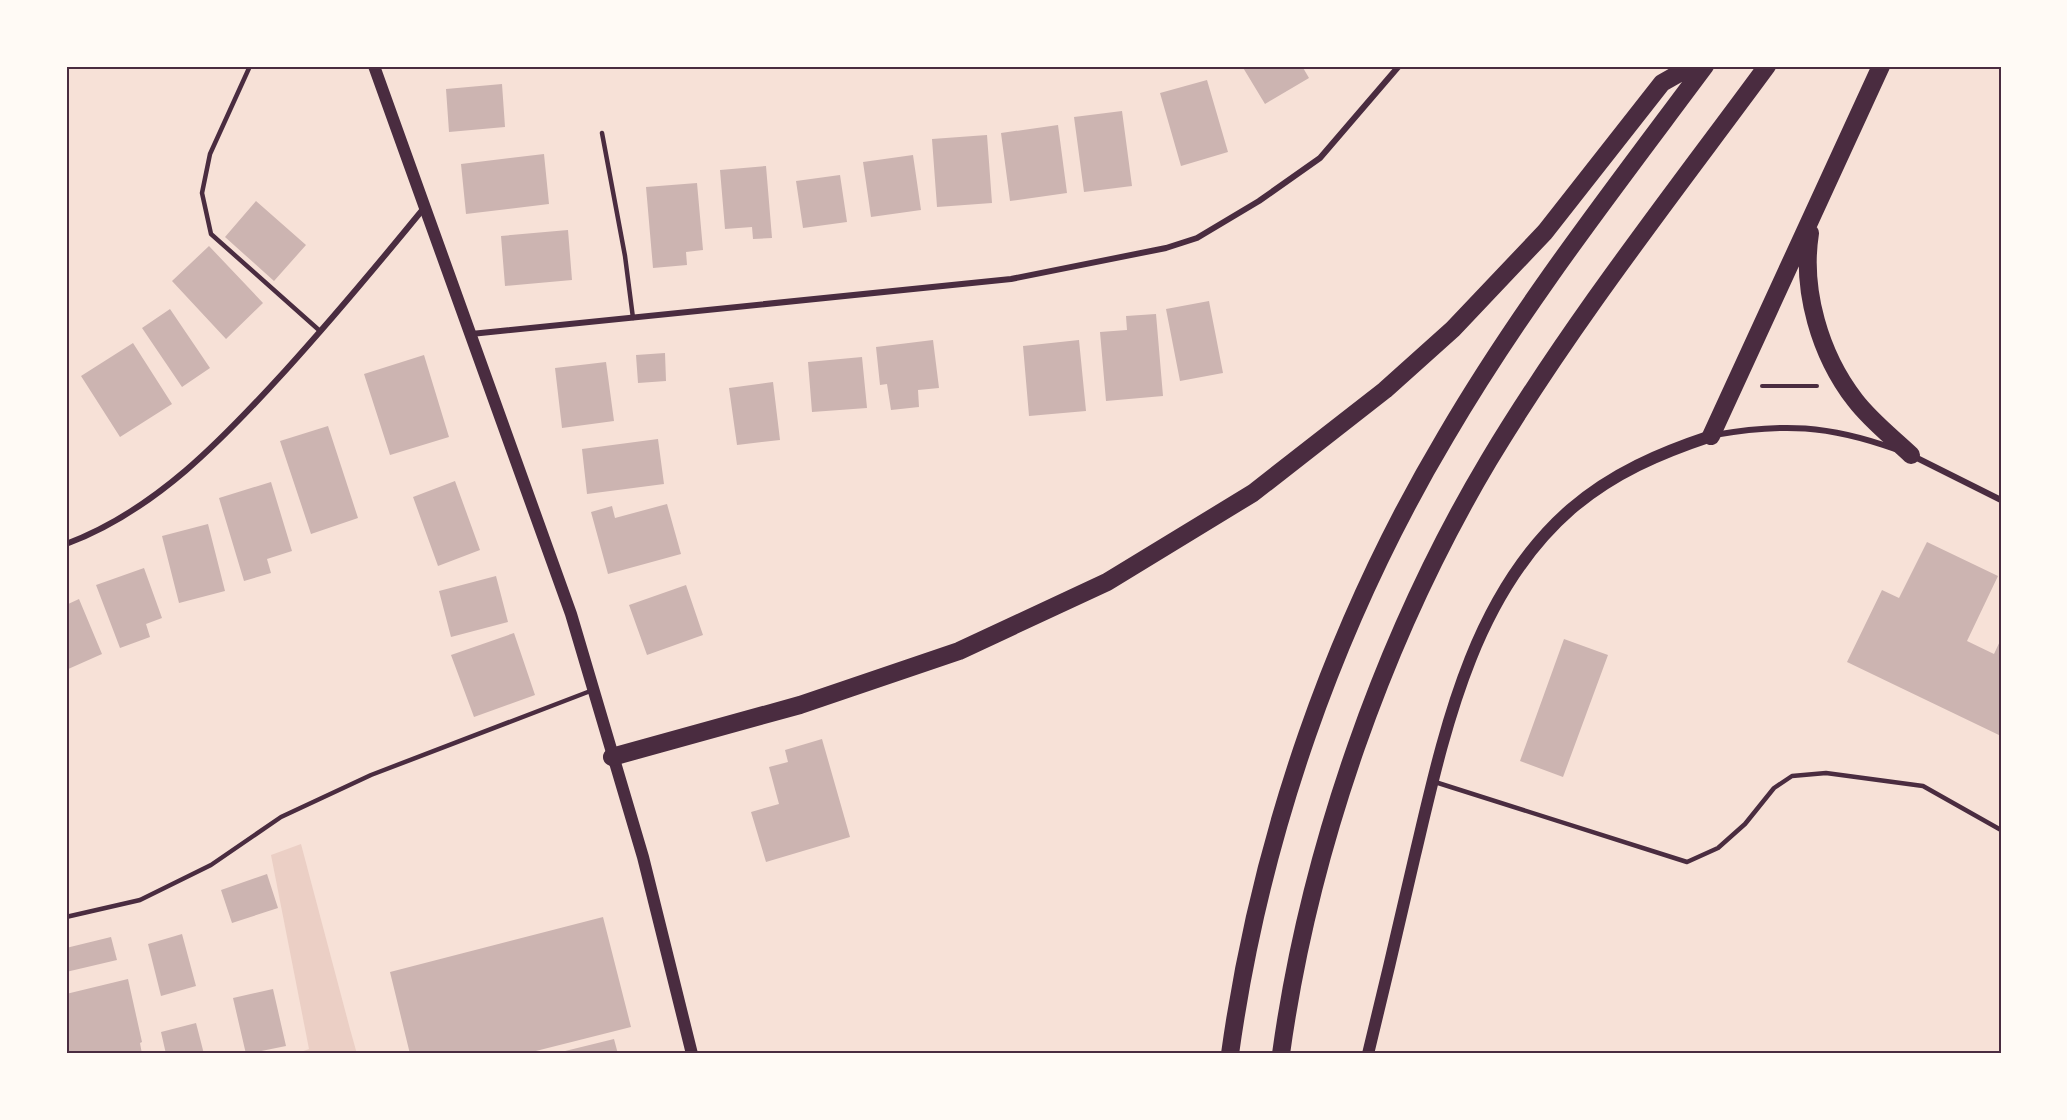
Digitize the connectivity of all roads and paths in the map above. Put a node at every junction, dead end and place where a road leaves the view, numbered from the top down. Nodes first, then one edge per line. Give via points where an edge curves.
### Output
1 (250, 66) edge
2 (374, 66) edge
3 (1399, 66) edge
4 (1692, 66) edge
5 (1705, 66) edge
6 (1767, 66) edge
7 (1881, 66) edge
8 (602, 133) dead end
9 (425, 208) junction
10 (1812, 216) junction
11 (633, 318) junction
12 (320, 331) junction
13 (470, 334) junction
14 (1755, 386) dead end
15 (1823, 386) dead end
16 (1711, 436) junction
17 (1911, 455) junction
18 (2001, 500) edge
19 (66, 544) edge
20 (593, 690) junction
21 (612, 757) junction
22 (1433, 782) junction
23 (2001, 830) edge
24 (66, 917) edge
25 (692, 1054) edge
26 (1230, 1054) edge
27 (1281, 1054) edge
28 (1368, 1054) edge

1 - 12 lane via 210,154 202,193 211,234
2 - 9 main road
3 - 11 street via 1320,158 1208,232 1166,248 1011,279
4 - 21 highway via 1662,83 1545,232 1453,329 1357,413 1244,499 1107,582 959,651 800,705
5 - 26 highway via 1492,361 1400,519 1363,597 1298,763 1250,940
6 - 27 highway via 1534,388 1488,462 1445,543 1409,617 1345,779 1299,950
7 - 10 highway
8 - 11 lane
9 - 12 street
9 - 13 main road
10 - 16 highway
10 - 17 highway via 1808,246 1811,301 1828,353 1855,400
11 - 13 street
12 - 19 street via 223,439 156,494 88,536
13 - 20 main road via 572,614
14 - 15 path
16 - 17 street via 1791,426 1870,440
16 - 22 main road via 1637,464 1588,496 1544,536 1516,573 1470,661 1453,706
17 - 18 street
20 - 21 main road
20 - 24 lane via 371,775 281,818 211,865 140,900
21 - 25 main road via 643,857
22 - 23 lane via 1687,862 1718,848 1745,824 1774,788 1792,776 1826,772 1923,786
22 - 28 main road

